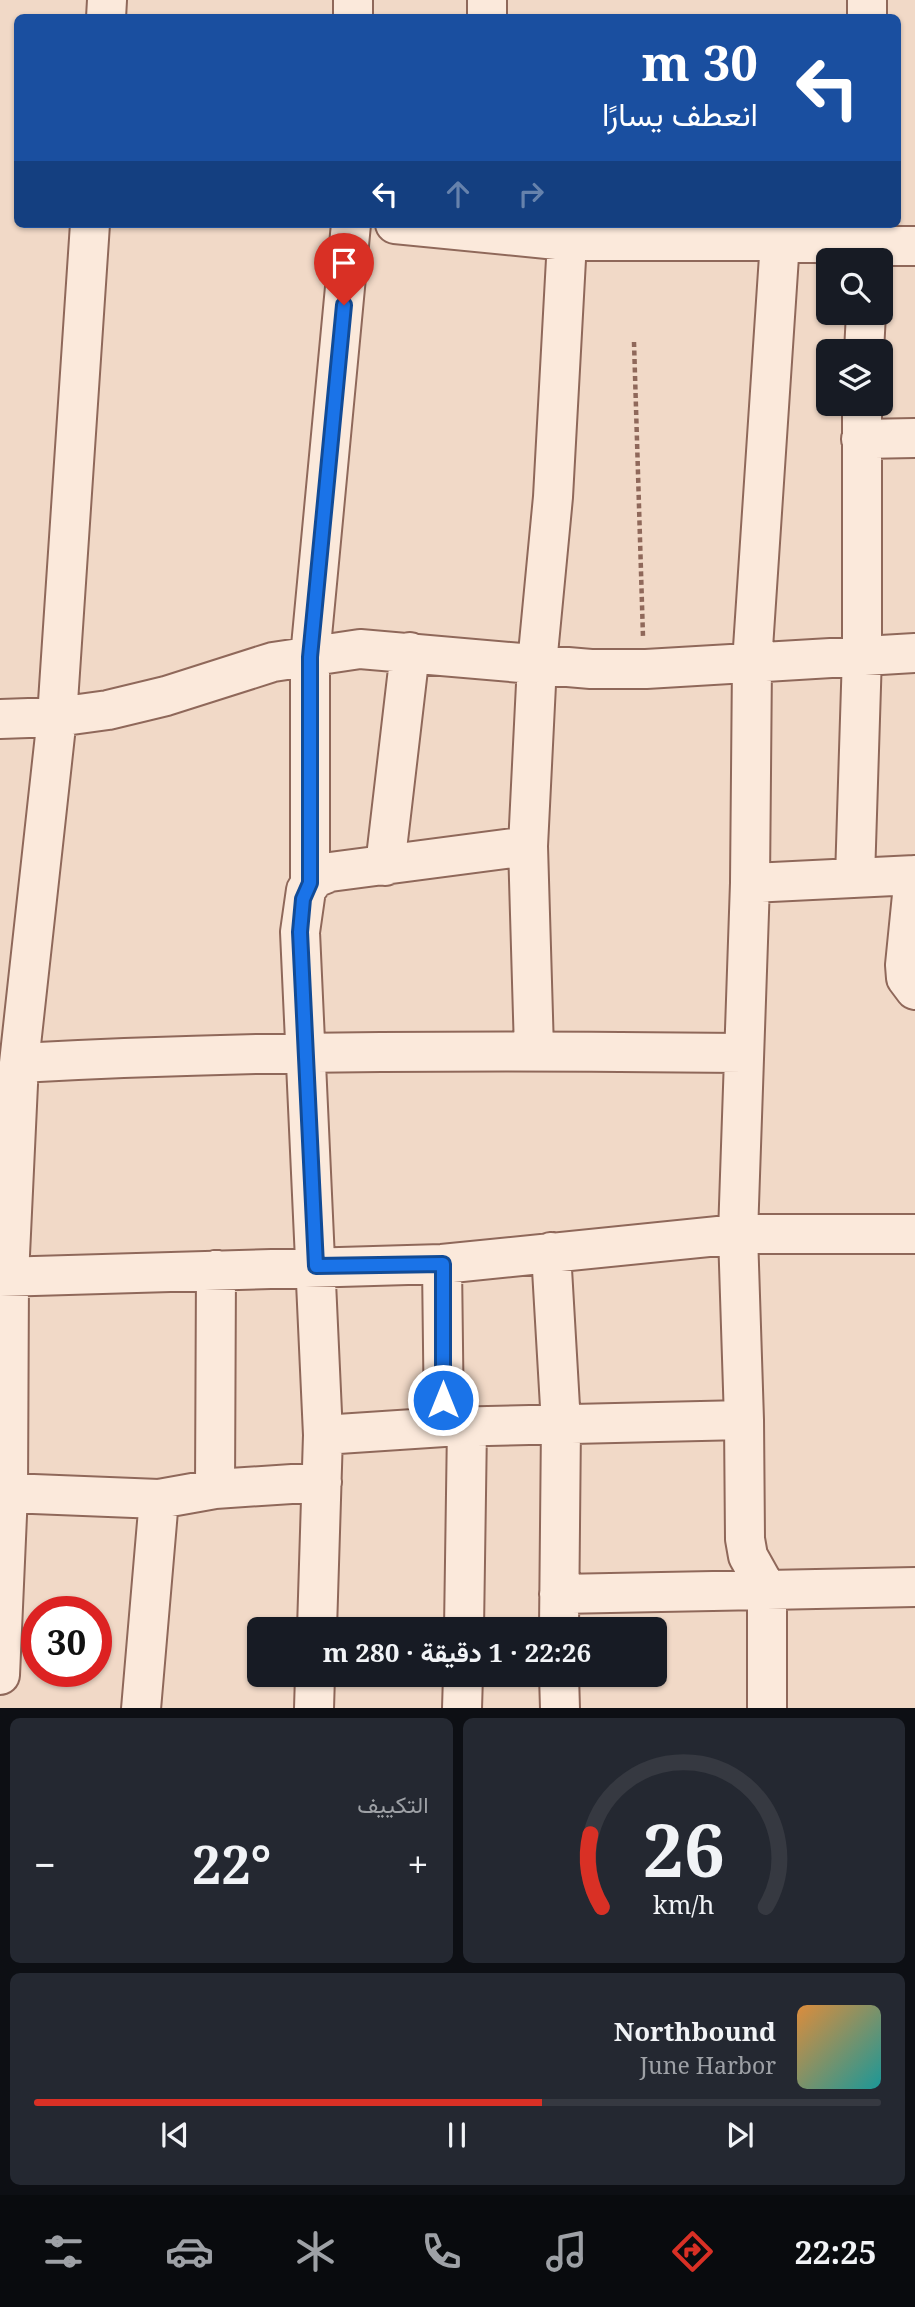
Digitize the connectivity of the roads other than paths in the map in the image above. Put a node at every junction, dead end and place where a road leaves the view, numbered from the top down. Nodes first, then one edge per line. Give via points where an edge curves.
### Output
1 (90, 228) edge
2 (352, 228) edge
3 (480, 228) edge
4 (567, 241) junction
5 (780, 241) junction
6 (868, 244) edge
7 (915, 246) edge
8 (861, 421) edge
9 (915, 438) edge
10 (410, 652) junction
11 (915, 653) edge
12 (862, 655) junction
13 (310, 657) junction
14 (752, 663) junction
15 (537, 664) junction
16 (57, 717) junction
17 (0, 719) edge
18 (528, 846) junction
19 (385, 866) junction
20 (915, 875) edge
21 (855, 878) junction
22 (310, 883) junction
23 (750, 883) junction
24 (915, 990) edge
25 (534, 1050) junction
26 (304, 1053) junction
27 (743, 1053) junction
28 (19, 1063) junction
29 (738, 1234) junction
30 (915, 1234) edge
31 (551, 1252) junction
32 (443, 1264) junction
33 (316, 1266) junction
34 (216, 1270) junction
35 (5, 1277) edge
36 (744, 1420) junction
37 (561, 1424) junction
38 (455, 1427) junction
39 (323, 1435) junction
40 (322, 1482) junction
41 (215, 1489) junction
42 (8, 1493) junction
43 (159, 1499) junction
44 (915, 1587) edge
45 (767, 1590) junction
46 (559, 1612) edge
47 (317, 1617) edge
48 (463, 1617) edge
49 (0, 1675) edge
50 (315, 1687) edge
51 (463, 1687) edge
52 (559, 1687) edge
53 (141, 1708) edge
54 (314, 1708) edge
55 (462, 1708) edge
56 (560, 1708) edge
57 (767, 1708) edge

1 - 16 street
2 - 13 street
3 - 4 street
4 - 5 street
4 - 15 street via 553,497
5 - 6 street
5 - 14 street
6 - 7 street
8 - 9 street
8 - 12 street
10 - 13 street via 360,649
10 - 15 street
10 - 19 street
11 - 12 street
12 - 14 street
12 - 21 street
13 - 16 street via 272,662 108,710
13 - 22 street
14 - 15 street via 646,669
14 - 23 street
15 - 18 street
16 - 17 street
16 - 28 street
18 - 19 street
18 - 25 street
19 - 22 street via 321,874
20 - 21 street
20 - 24 street via 905,965 906,978
21 - 23 street
22 - 26 street via 303,899 300,932
23 - 27 street
25 - 26 street
25 - 27 street
26 - 28 street
26 - 33 street
27 - 29 street
28 - 35 street
29 - 30 street
29 - 31 street
29 - 36 street
31 - 32 street
31 - 37 street
32 - 33 street
32 - 38 street
33 - 34 street
33 - 39 street
34 - 35 street
34 - 41 street
35 - 42 street
36 - 37 street
36 - 45 street via 745,1539 748,1556
37 - 38 street
37 - 46 street
38 - 39 street
38 - 48 street
39 - 40 street
40 - 41 street
40 - 47 street
41 - 43 street
42 - 43 street
42 - 49 street
43 - 53 street
44 - 45 street
45 - 46 street
45 - 57 street
50 - 54 street
51 - 55 street
52 - 56 street

